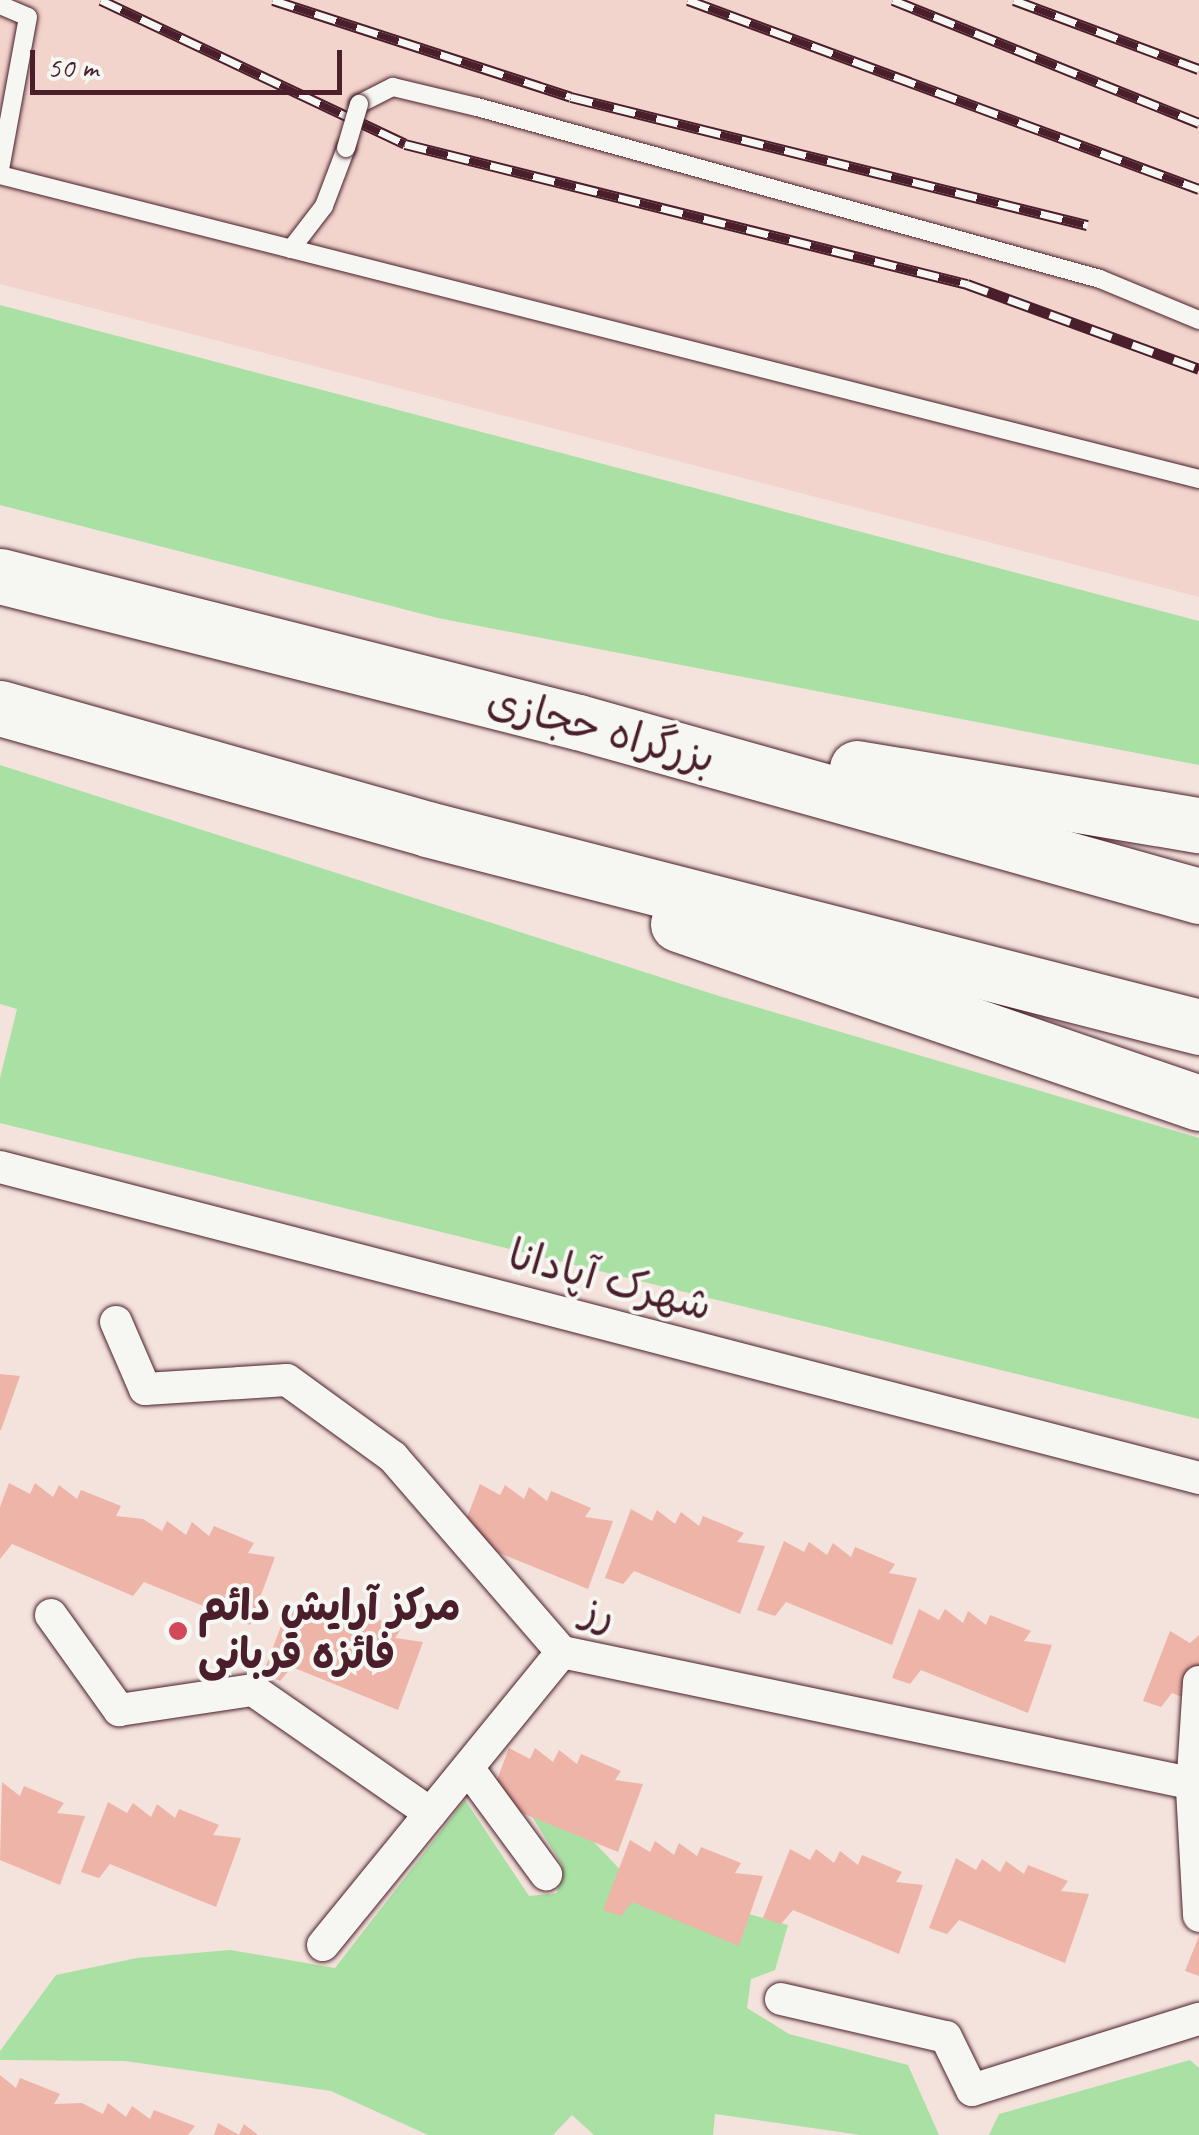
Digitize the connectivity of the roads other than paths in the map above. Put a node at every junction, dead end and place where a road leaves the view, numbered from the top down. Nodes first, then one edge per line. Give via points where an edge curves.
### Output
1 (0, 5) edge
2 (27, 8) edge
3 (0, 172) edge
4 (290, 249) junction
5 (1199, 320) edge
6 (1199, 479) edge
7 (0, 576) edge
8 (0, 708) edge
9 (578, 722) junction
10 (1199, 825) edge
11 (427, 829) junction
12 (1199, 896) edge
13 (1199, 1026) edge
14 (1199, 1103) edge
15 (0, 1167) edge
16 (116, 1322) dead end
17 (1199, 1478) edge
18 (51, 1615) dead end
19 (562, 1652) junction
20 (1199, 1682) edge
21 (468, 1768) junction
22 (1196, 1784) edge
23 (430, 1814) junction
24 (546, 1874) dead end
25 (1199, 1916) edge
26 (323, 1945) dead end
27 (781, 1999) dead end
28 (1199, 2019) edge

1 - 2 lane
2 - 3 lane
3 - 4 lane
4 - 5 lane, bridge via 324,206 359,104 393,87 1100,279
4 - 6 lane
7 - 9 highway, بزرگراه حجازی
8 - 11 highway
9 - 10 highway
9 - 12 highway, بزرگراه حجازی
11 - 13 highway
11 - 14 highway via 779,962
15 - 17 street, شهرک آپادانا
16 - 19 street, رز via 145,1388 287,1380 393,1457
18 - 23 street via 119,1710 253,1690
19 - 21 street
19 - 22 street, رز
20 - 22 street
21 - 23 street
21 - 24 street
22 - 25 street
23 - 26 street
27 - 28 street via 946,2037 972,2090

